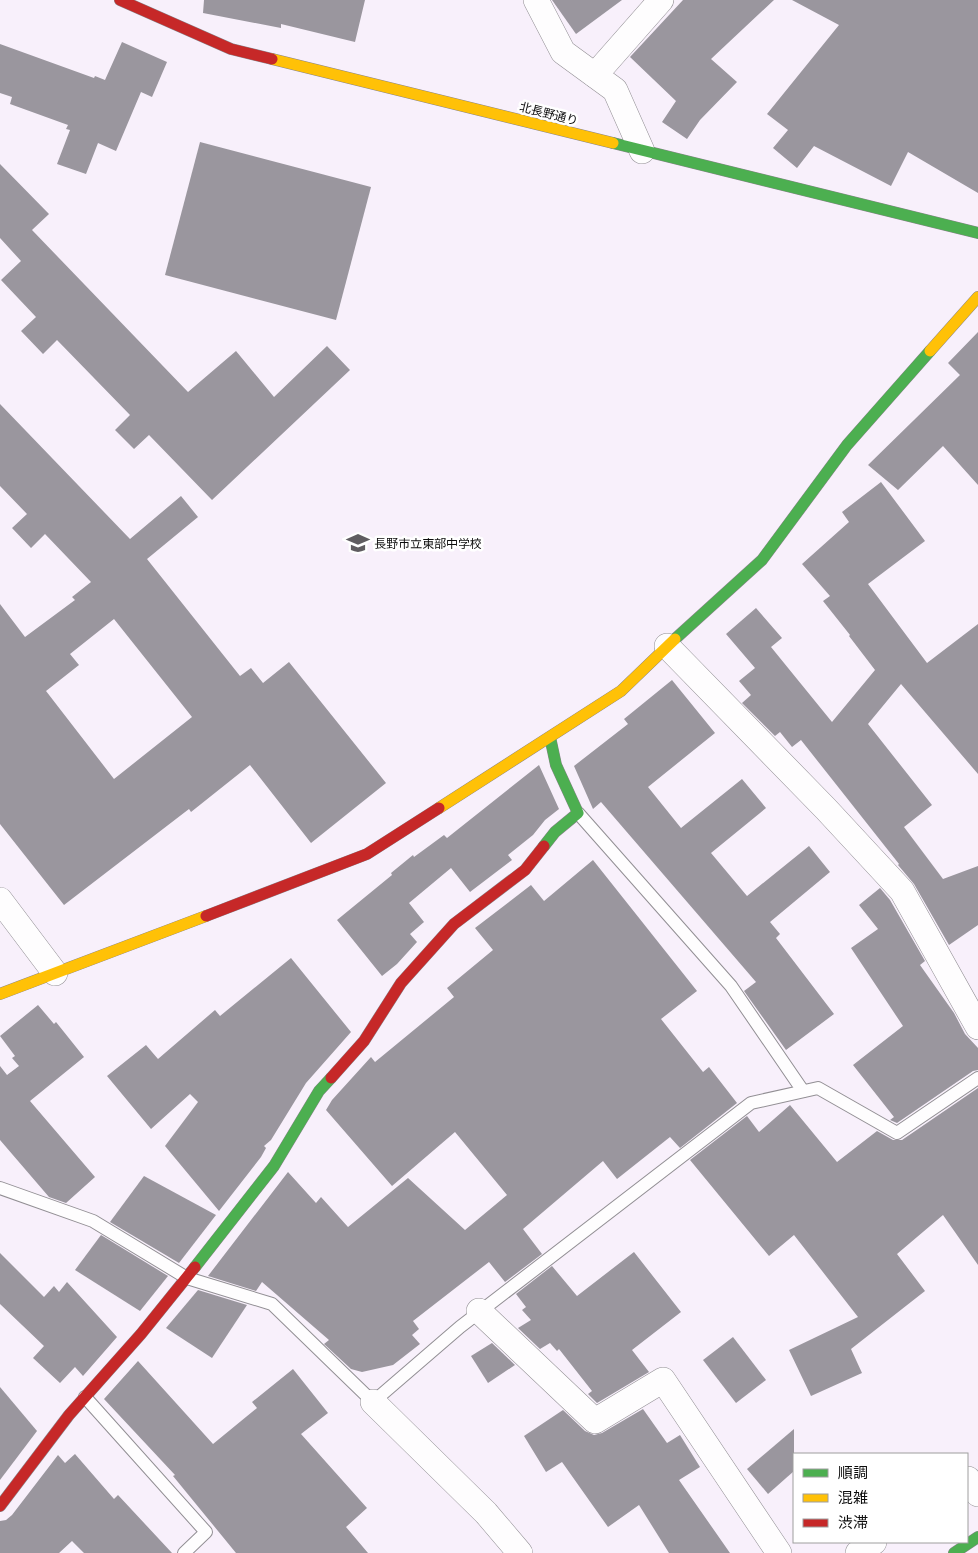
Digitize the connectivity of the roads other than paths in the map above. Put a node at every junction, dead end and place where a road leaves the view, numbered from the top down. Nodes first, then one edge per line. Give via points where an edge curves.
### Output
1 (120, 0) edge
2 (536, 0) edge
3 (661, 0) edge
4 (595, 75) junction
5 (642, 151) junction
6 (978, 233) edge
7 (978, 297) edge
8 (667, 646) junction
9 (550, 737) junction
10 (578, 813) junction
11 (0, 900) edge
12 (54, 973) junction
13 (0, 994) edge
14 (978, 1026) edge
15 (978, 1078) edge
16 (802, 1091) junction
17 (0, 1188) edge
18 (187, 1278) junction
19 (479, 1311) junction
20 (85, 1397) junction
21 (373, 1402) junction
22 (968, 1479) edge
23 (978, 1494) edge
24 (0, 1506) edge
25 (978, 1537) edge
26 (873, 1543) edge
27 (184, 1553) edge
28 (520, 1553) edge
29 (779, 1553) edge
30 (858, 1553) edge
31 (954, 1553) edge

1 - 5 street, 北長野通り via 231,49
2 - 4 street via 564,52
3 - 4 street
4 - 5 street via 615,90
5 - 6 street, 北長野通り
7 - 8 street via 847,445 762,560
8 - 9 street via 622,692
8 - 14 street via 902,891
9 - 10 street via 556,765
9 - 12 street via 367,854
10 - 16 lane via 731,986
10 - 18 street via 555,832 525,870 454,924 401,982 364,1041 319,1091 274,1166
11 - 12 street
12 - 13 street
15 - 16 lane via 897,1133 818,1088
16 - 19 lane via 750,1103
17 - 18 lane via 93,1221
18 - 20 street
18 - 21 lane via 272,1304
19 - 21 lane
19 - 29 street via 595,1422 663,1380
20 - 24 street
20 - 27 lane via 206,1532
21 - 28 street via 486,1513
22 - 23 street
25 - 31 street
26 - 30 street

